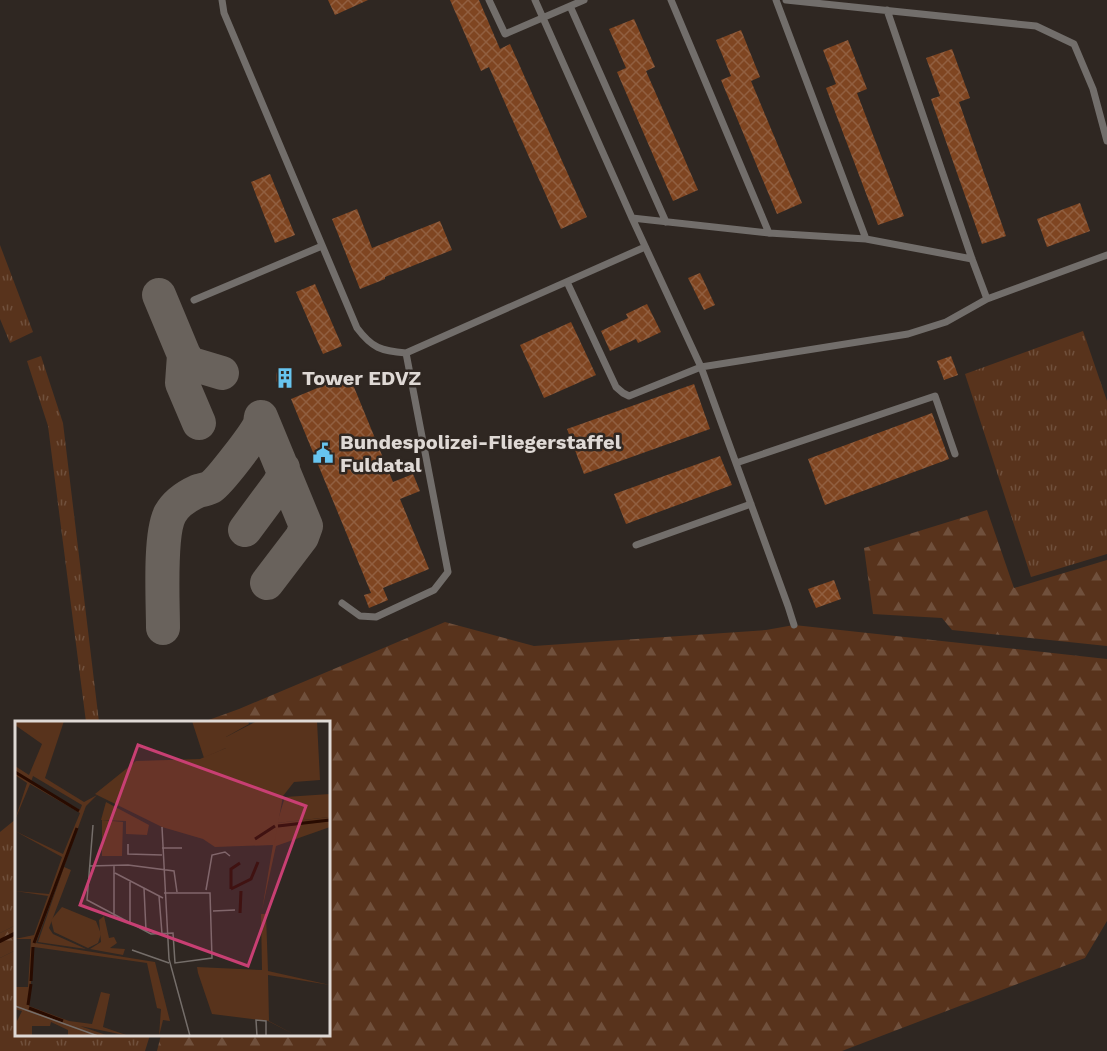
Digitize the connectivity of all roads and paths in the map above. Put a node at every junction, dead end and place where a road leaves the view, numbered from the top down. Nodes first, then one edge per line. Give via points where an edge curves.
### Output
1 (222, 0) edge
2 (489, 0) edge
3 (535, 0) edge
4 (584, 0) edge
5 (671, 0) edge
6 (776, 0) edge
7 (786, 0) edge
8 (570, 6) junction
9 (887, 10) junction
10 (543, 17) junction
11 (1107, 141) edge
12 (632, 218) junction
13 (666, 222) junction
14 (769, 233) junction
15 (866, 240) junction
16 (322, 246) junction
17 (645, 247) junction
18 (1107, 255) edge
19 (972, 259) junction
20 (567, 282) junction
21 (987, 299) junction
22 (194, 300) dead end
23 (406, 353) junction
24 (701, 368) junction
25 (956, 454) dead end
26 (736, 463) junction
27 (751, 504) junction
28 (636, 545) dead end
29 (342, 603) dead end
30 (794, 625) dead end

1 - 16 lane via 224,13
2 - 10 lane via 505,34
3 - 10 lane
4 - 8 lane
5 - 14 lane
6 - 15 lane
7 - 9 lane
8 - 10 lane
8 - 13 lane
9 - 11 lane via 1036,26 1074,44 1093,89
9 - 19 lane
10 - 12 lane
12 - 13 lane
12 - 17 lane
13 - 14 lane
14 - 15 lane
15 - 19 lane
16 - 22 lane
16 - 23 lane via 357,328 366,340 384,350
17 - 20 lane
17 - 24 lane
18 - 21 lane
19 - 21 lane
20 - 23 lane
20 - 24 lane via 622,393 634,395
21 - 24 lane via 946,322 908,334
23 - 29 lane via 448,572 434,590 376,617 360,616
24 - 26 lane
25 - 26 lane via 934,396
26 - 27 lane
27 - 28 lane
27 - 30 lane

